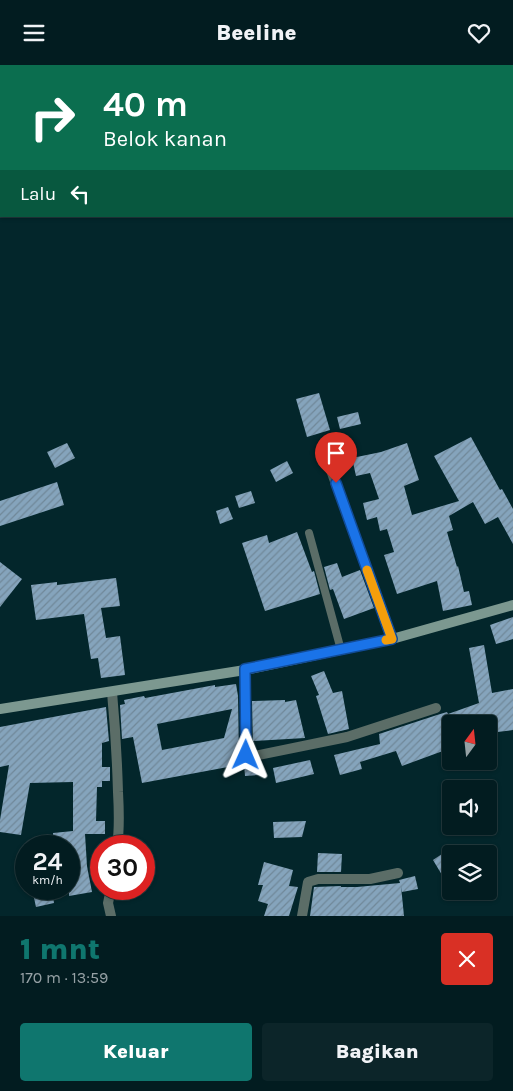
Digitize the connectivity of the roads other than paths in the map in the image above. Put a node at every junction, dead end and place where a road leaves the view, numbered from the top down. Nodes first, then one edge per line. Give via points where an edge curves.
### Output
1 (323, 448) dead end
2 (309, 533) dead end
3 (513, 605) edge
4 (392, 639) junction
5 (341, 650) junction
6 (245, 669) junction
7 (112, 692) junction
8 (436, 708) dead end
9 (0, 709) edge
10 (119, 835) edge
11 (398, 873) dead end
12 (109, 900) edge
13 (111, 916) edge
14 (302, 916) edge

1 - 4 street
2 - 5 lane
3 - 4 main road
4 - 5 main road
5 - 6 main road
6 - 7 main road
6 - 8 street via 245,748 249,757 347,737
7 - 9 main road
7 - 10 street
11 - 14 street via 370,879 318,879 308,882
12 - 13 street

